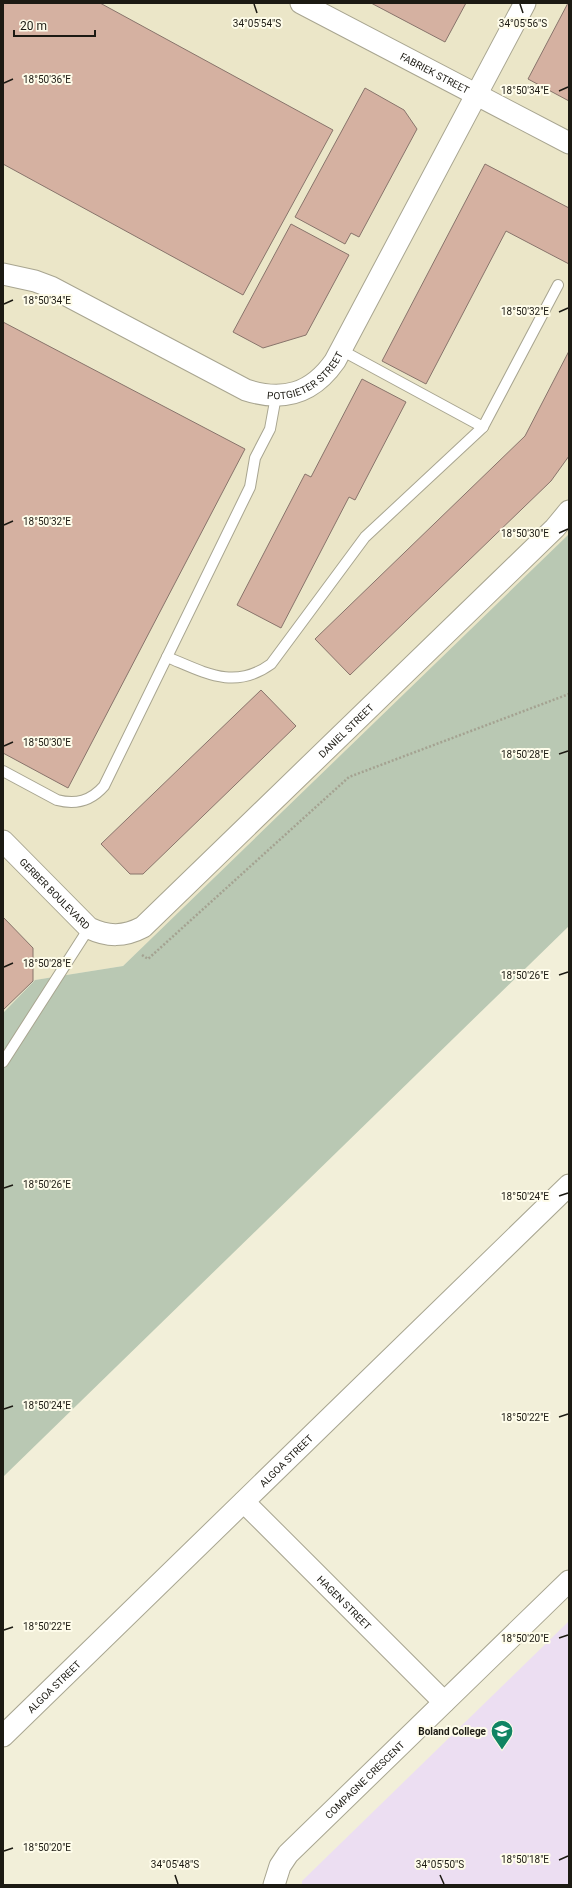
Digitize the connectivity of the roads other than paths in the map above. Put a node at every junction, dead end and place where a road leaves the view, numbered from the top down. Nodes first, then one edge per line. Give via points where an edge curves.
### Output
1 (301, 3) edge
2 (525, 3) edge
3 (476, 94) junction
4 (569, 143) edge
5 (3, 274) edge
6 (558, 285) dead end
7 (341, 350) junction
8 (276, 396) junction
9 (483, 427) junction
10 (569, 512) edge
11 (167, 657) junction
12 (3, 771) edge
13 (3, 841) edge
14 (89, 928) junction
15 (113, 936) joint
16 (3, 1062) edge
17 (569, 1185) edge
18 (244, 1502) junction
19 (569, 1581) edge
20 (444, 1702) junction
21 (3, 1736) edge
22 (274, 1885) edge

1 - 3 street, FABRIEK STREET
2 - 3 street, POTGIETER STREET
3 - 4 street, FABRIEK STREET
3 - 7 street, POTGIETER STREET
5 - 8 street, POTGIETER STREET via 35,281 52,288 246,390 260,395
6 - 9 lane
7 - 8 street, POTGIETER STREET via 326,373 315,383 296,393
7 - 9 lane
8 - 11 lane via 270,429 255,458 250,487
9 - 11 lane via 365,537 271,664 240,678 225,678
10 - 15 street, DANIEL STREET via 151,920 134,932
11 - 12 lane via 104,786 96,794 76,802 57,800
13 - 14 street, GERBER BOULEVARD
14 - 15 street, GERBER BOULEVARD
14 - 16 lane
17 - 18 street, ALGOA STREET
18 - 20 street, HAGEN STREET
18 - 21 street, ALGOA STREET
19 - 20 street, COMPAGNE CRESCENT
20 - 22 street, COMPAGNE CRESCENT via 288,1854 280,1866

